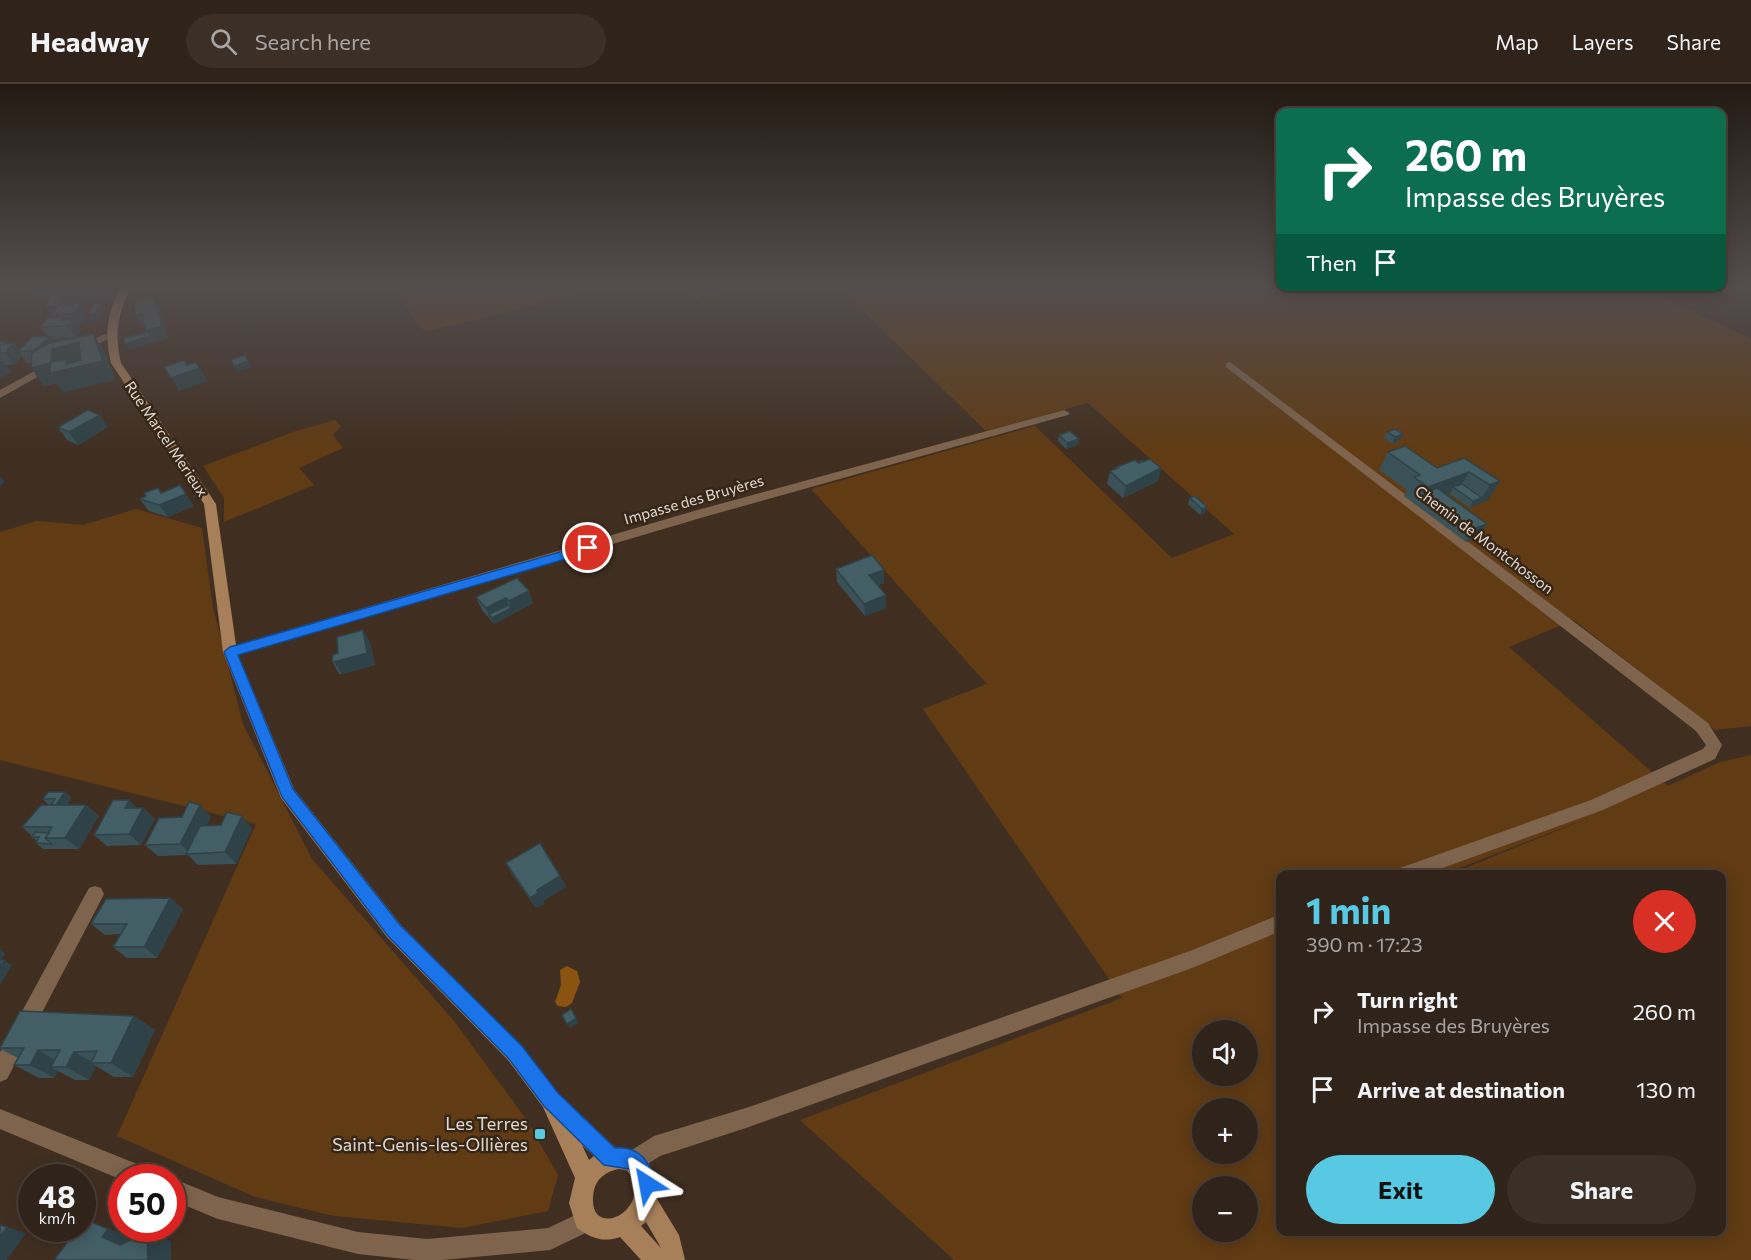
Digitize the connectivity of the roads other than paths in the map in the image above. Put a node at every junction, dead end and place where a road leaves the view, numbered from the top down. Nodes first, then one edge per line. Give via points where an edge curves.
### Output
1 (98, 340) edge
2 (110, 340) edge
3 (1230, 365) dead end
4 (0, 395) edge
5 (1064, 413) dead end
6 (230, 652) junction
7 (1417, 870) edge
8 (95, 894) dead end
9 (1276, 924) edge
10 (0, 1072) edge
11 (551, 1100) junction
12 (0, 1119) edge
13 (611, 1158) junction
14 (635, 1161) junction
15 (110, 1164) edge
16 (585, 1178) junction
17 (186, 1195) edge
18 (645, 1199) junction
19 (586, 1221) junction
20 (625, 1226) junction
21 (656, 1260) edge
22 (674, 1260) edge

1 - 4 street
2 - 6 main road, Rue Marcel Merieux via 116,363 210,504
3 - 7 street, Chemin de Montchosson via 1702,727 1714,745 1709,754 1597,805
5 - 6 street, Impasse des Bruyères via 699,514
6 - 11 main road, Rue Marcel Merieux via 287,793 394,931 515,1053
8 - 10 street
9 - 14 street via 1192,959 749,1117 654,1147
11 - 13 main road, Rue Marcel Merieux
11 - 16 main road, Rue Marcel Merieux
12 - 15 street
13 - 14 main road
13 - 16 main road via 593,1168
14 - 18 main road via 647,1184
16 - 19 main road via 580,1208
17 - 19 street via 218,1208 358,1243 427,1250 550,1239
18 - 20 main road via 638,1215
18 - 22 main road via 671,1242
19 - 20 main road via 597,1229 610,1231
20 - 21 main road

